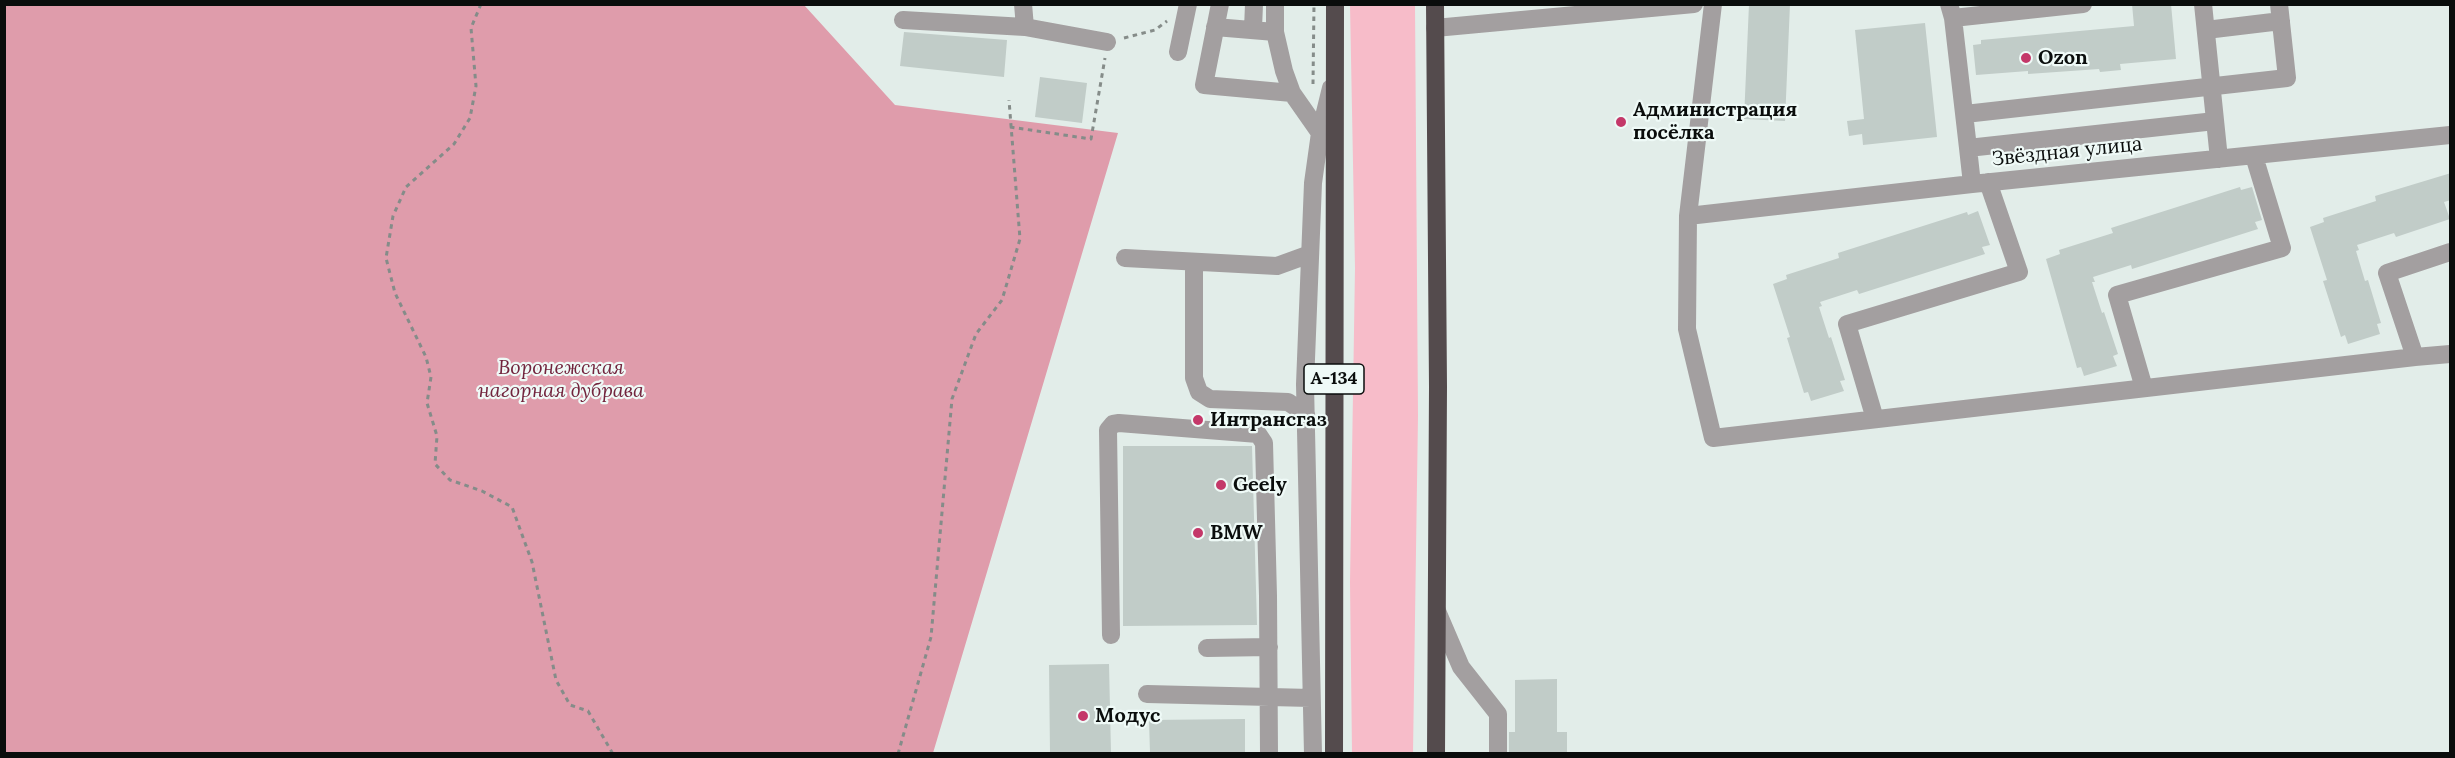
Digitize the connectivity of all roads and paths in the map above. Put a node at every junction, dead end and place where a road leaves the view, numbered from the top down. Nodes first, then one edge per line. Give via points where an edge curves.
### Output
1 (481, 4) edge
2 (1023, 4) edge
3 (1220, 4) edge
4 (1232, 4) edge
5 (1243, 4) edge
6 (1254, 4) edge
7 (1264, 4) edge
8 (1275, 4) edge
9 (1314, 4) edge
10 (1335, 4) edge
11 (1435, 4) edge
12 (1694, 4) edge
13 (1713, 4) edge
14 (2083, 4) edge
15 (2203, 4) edge
16 (1951, 11) edge
17 (1187, 12) edge
18 (2280, 13) edge
19 (903, 20) dead end
20 (1025, 27) junction
21 (1435, 28) junction
22 (1246, 29) junction
23 (2206, 30) junction
24 (1107, 42) junction
25 (1178, 52) dead end
26 (1335, 72) junction
27 (2211, 86) junction
28 (1313, 87) dead end
29 (1292, 93) junction
30 (1009, 100) dead end
31 (1965, 114) junction
32 (2215, 121) junction
33 (1010, 127) junction
34 (1320, 133) junction
35 (2451, 135) edge
36 (1968, 148) junction
37 (2254, 156) junction
38 (2219, 159) junction
39 (1980, 183) junction
40 (1688, 216) junction
41 (2451, 252) edge
42 (1310, 254) junction
43 (1125, 258) dead end
44 (1194, 262) junction
45 (2451, 354) edge
46 (2415, 357) junction
47 (2144, 388) junction
48 (1306, 414) junction
49 (1875, 420) junction
50 (1437, 611) junction
51 (1111, 635) dead end
52 (1269, 647) junction
53 (1207, 648) dead end
54 (1147, 694) dead end
55 (1269, 697) junction
56 (1311, 698) junction
57 (613, 753) edge
58 (898, 753) edge
59 (1269, 753) edge
60 (1313, 753) edge
61 (1334, 753) edge
62 (1436, 753) edge
63 (1498, 753) edge

1 - 57 path via 471,28 476,86 470,118 454,144 406,187 393,216 386,258 395,293 426,357 431,377 428,403 437,436 435,464 450,480 512,507 532,562 556,680 570,705 588,711
2 - 20 street
3 - 22 street
4 - 22 street
5 - 22 street
6 - 22 street
7 - 22 street
8 - 22 street
9 - 28 path
10 - 26 highway, А-134
11 - 21 highway
12 - 21 street
13 - 40 street
14 - 16 street
15 - 23 street
16 - 31 street
17 - 24 path via 1155,30
17 - 25 street
18 - 23 street
18 - 27 street via 2287,78
19 - 20 street
20 - 24 street
21 - 50 highway
22 - 29 street via 1284,71
22 - 29 street via 1204,85
23 - 27 street
24 - 33 path via 1091,139
26 - 34 street
26 - 61 highway, А-134
27 - 31 street
27 - 32 street
29 - 34 street
30 - 33 path
31 - 36 street
32 - 36 street
32 - 38 street
33 - 58 path via 1020,238 1002,300 976,334 952,399 931,637
34 - 42 street
35 - 37 street, Звёздная улица
36 - 39 street
37 - 38 street, Звёздная улица
37 - 47 street via 2282,248 2117,295
38 - 39 street, Звёздная улица
39 - 40 street, Звёздная улица
39 - 49 street via 2019,272 1847,324
40 - 49 street via 1688,329 1713,438
41 - 46 street via 2387,273
42 - 44 street via 1277,266
42 - 48 street
43 - 44 street
44 - 48 street via 1194,378 1199,392 1210,399 1288,402
45 - 46 street
46 - 47 street
47 - 49 street
48 - 56 street
50 - 62 highway
50 - 63 street via 1461,667 1498,714
51 - 52 street via 1108,430 1119,423 1262,437
52 - 53 street
52 - 55 street
54 - 55 street
55 - 56 street
55 - 59 street
56 - 60 street

